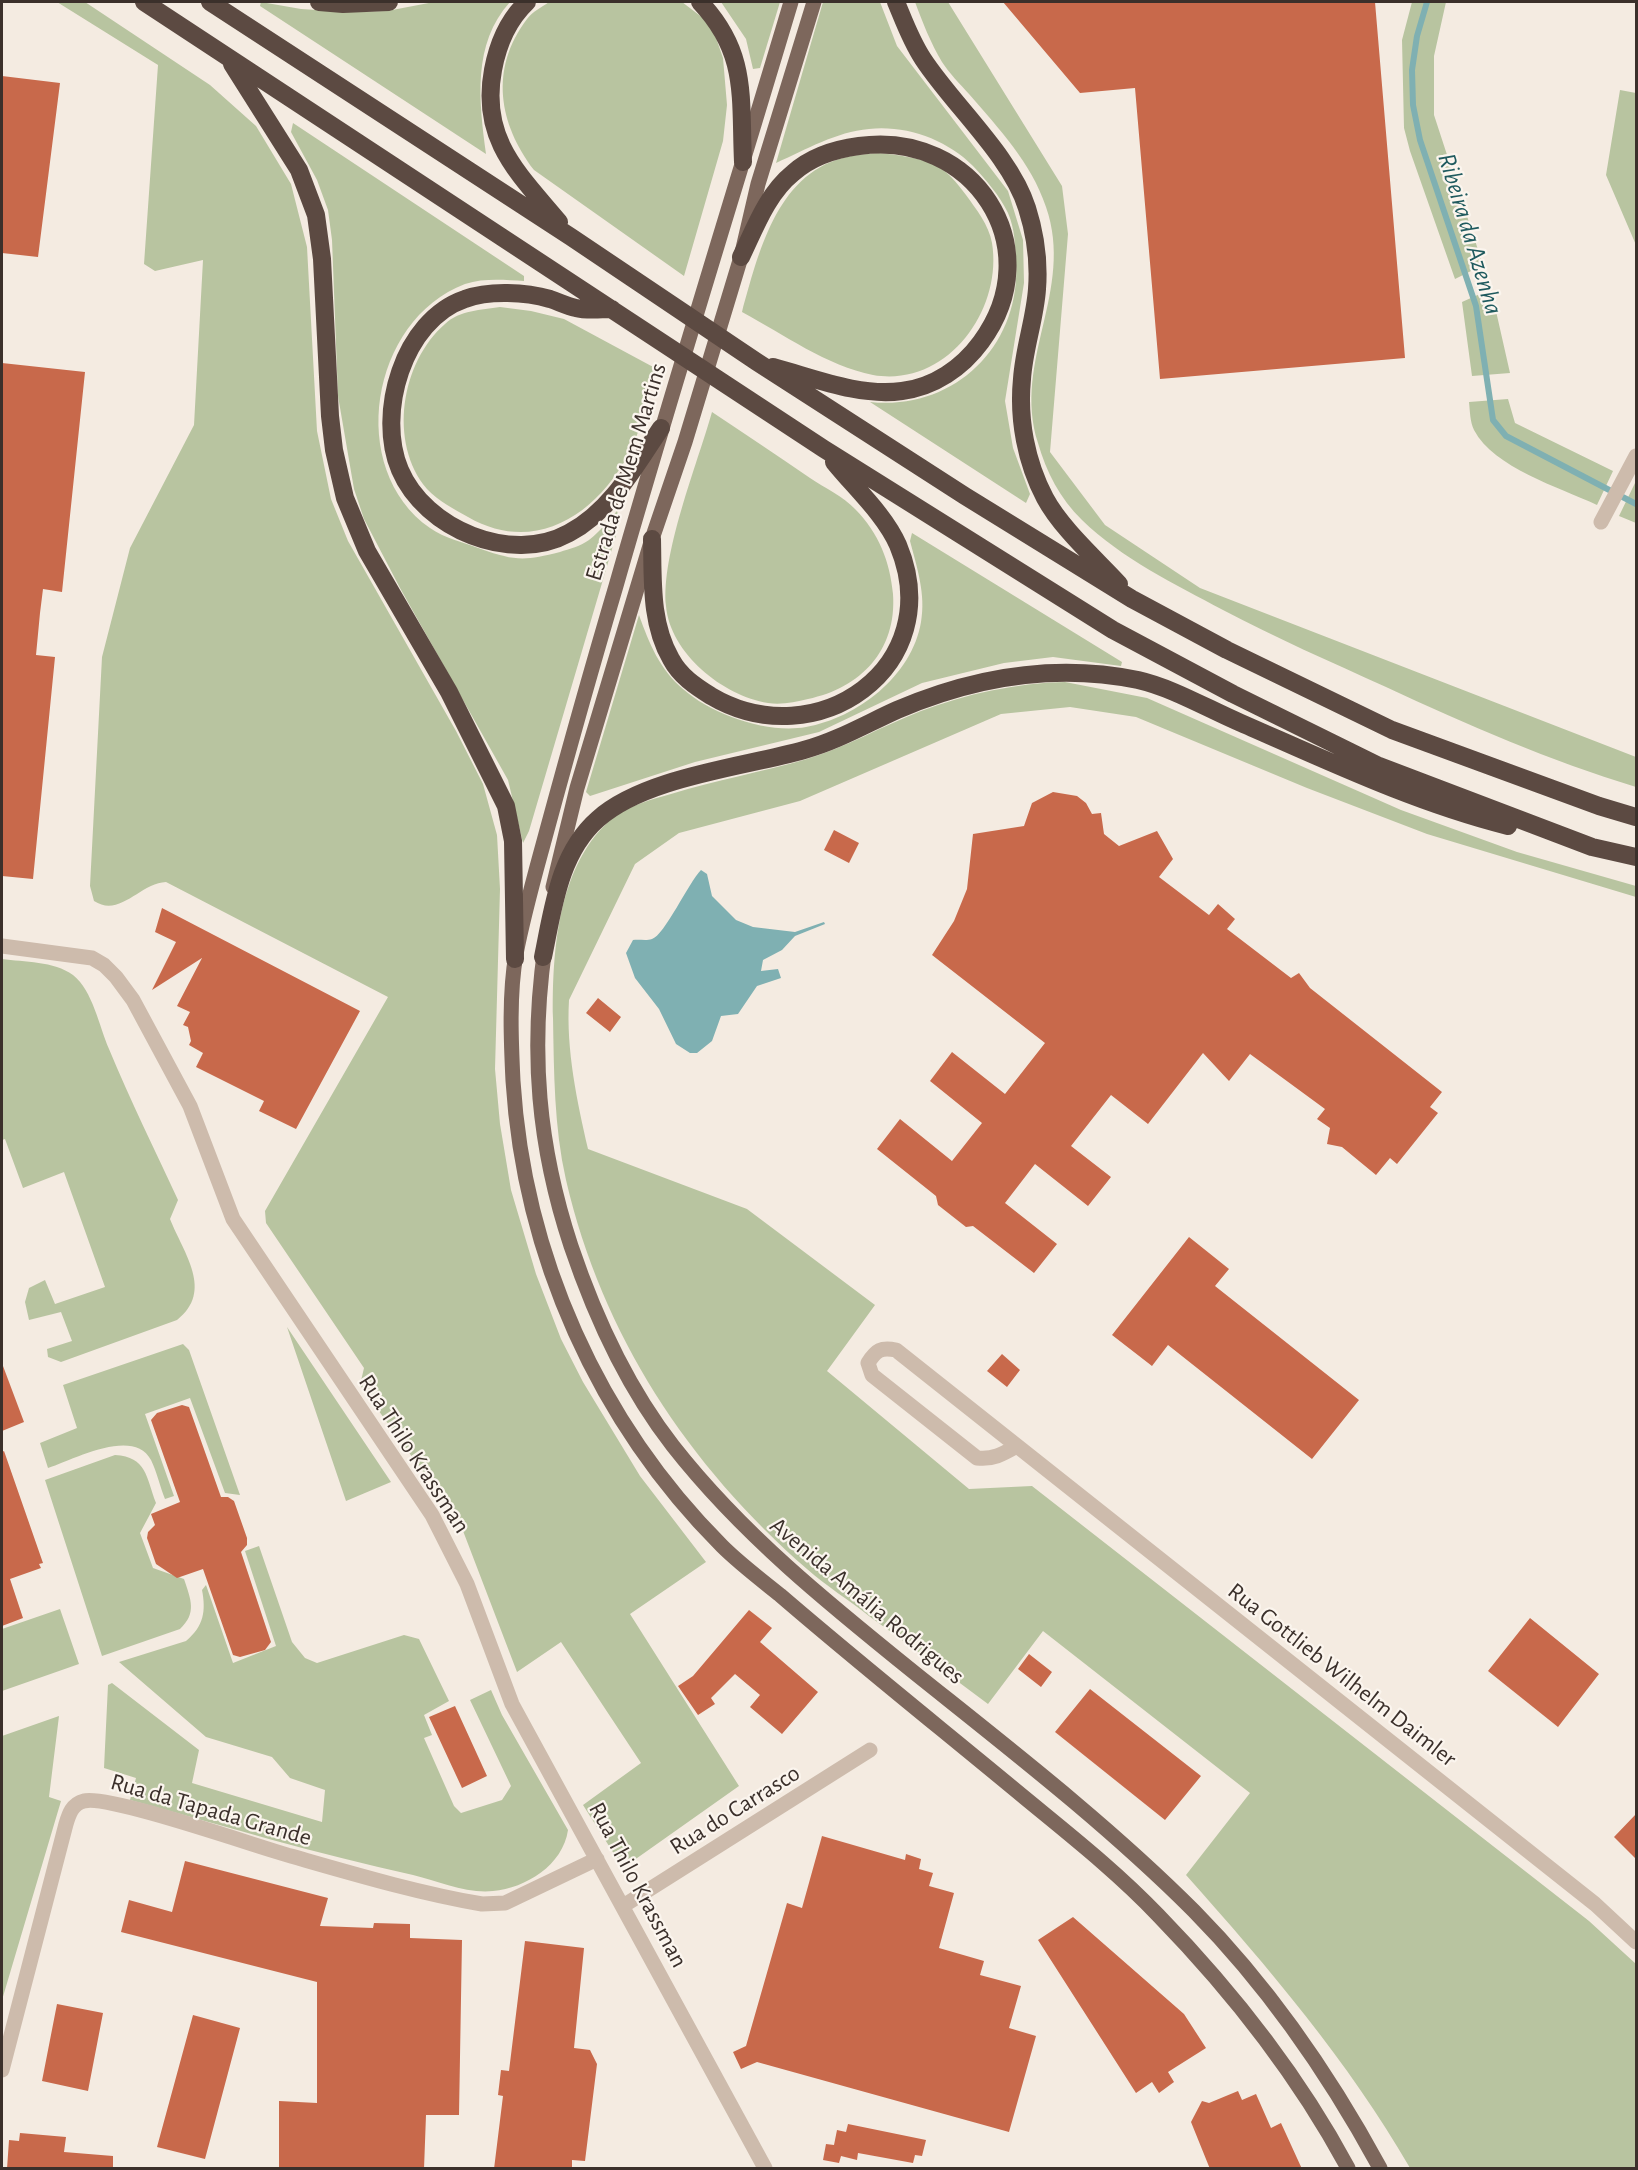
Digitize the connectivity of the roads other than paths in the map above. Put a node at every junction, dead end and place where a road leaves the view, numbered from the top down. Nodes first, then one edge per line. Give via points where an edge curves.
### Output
1 (144, 2) edge
2 (210, 2) edge
3 (319, 2) edge
4 (389, 2) edge
5 (527, 2) edge
6 (700, 2) edge
7 (791, 2) edge
8 (814, 2) edge
9 (896, 2) edge
10 (228, 58) junction
11 (743, 162) junction
12 (572, 237) junction
13 (741, 257) junction
14 (612, 309) junction
15 (757, 362) junction
16 (661, 428) junction
17 (824, 449) junction
18 (1632, 463) edge
19 (1601, 522) dead end
20 (652, 539) junction
21 (1132, 599) junction
22 (1636, 817) edge
23 (1592, 847) junction
24 (1636, 856) edge
25 (2, 946) edge
26 (543, 957) junction
27 (515, 959) junction
28 (1017, 1446) junction
29 (870, 1750) dead end
30 (597, 1859) junction
31 (622, 1906) junction
32 (1636, 1942) edge
33 (2, 2070) edge
34 (765, 2169) edge
35 (1348, 2169) edge
36 (1380, 2169) edge

1 - 10 highway
2 - 12 highway
3 - 4 highway
5 - 12 highway via 499,42 489,106 501,147
6 - 11 highway via 730,41 739,68
7 - 11 main road, Estrada de Mem Martins
8 - 13 main road, Estrada de Mem Martins via 758,184
9 - 21 highway via 923,59 1009,172 1028,208 1036,252 1037,290 1022,376 1025,441 1045,499
10 - 14 highway
10 - 27 highway via 299,170 316,215 330,416 345,498 367,551 449,692 506,806 513,841
11 - 16 main road, Estrada de Mem Martins
12 - 15 highway
13 - 15 highway via 770,200 792,173 831,152 867,145 909,147 958,167 992,205 1004,237 1006,280 999,315 977,347 938,381 901,391 873,391
13 - 20 main road, Estrada de Mem Martins
14 - 16 highway via 578,309 548,299 512,294 464,299 445,310 410,346 395,387 393,442 399,469 423,505 443,520 487,540 532,544 570,533 591,517 620,489
14 - 17 highway
15 - 21 highway
16 - 27 main road, Estrada de Mem Martins via 568,752
17 - 20 highway via 897,543 910,592 907,622 895,654 871,685 854,696 808,715 770,716 723,703 681,675 664,647 657,625
17 - 23 highway via 1113,630 1233,694 1380,766
18 - 19 street
20 - 26 main road, Estrada de Mem Martins via 555,868
21 - 22 highway via 1392,730
23 - 24 highway
23 - 26 highway via 1491,822 1393,787 1141,681 1060,671 1016,675 937,694 821,745 704,774 623,802 587,830 571,854 556,896
25 - 30 street, Rua Thilo Krassman via 92,958 110,971 133,1000 190,1106 233,1219 432,1515 466,1584 512,1704
26 - 36 main road, Avenida Amália Rodrigues via 538,1066 550,1173 584,1285 622,1367 672,1445 734,1517 827,1603 1034,1769 1194,1911 1260,1983 1354,2121
27 - 35 main road via 514,1090 530,1201 568,1319 613,1408 663,1480 723,1548 1104,1863 1156,1912 1228,1991 1327,2128
28 - 28 street, Rua Gottlieb Wilhelm Daimler via 999,1456 978,1458 872,1375 868,1363 875,1352 885,1348 896,1350
28 - 32 street, Rua Gottlieb Wilhelm Daimler via 1595,1904
29 - 31 street, Rua do Carrasco
30 - 31 street, Rua Thilo Krassman
30 - 33 street, Rua da Tapada Grande via 505,1903 461,1900 292,1857 133,1809 83,1801 70,1810
31 - 34 street, Rua Thilo Krassman

